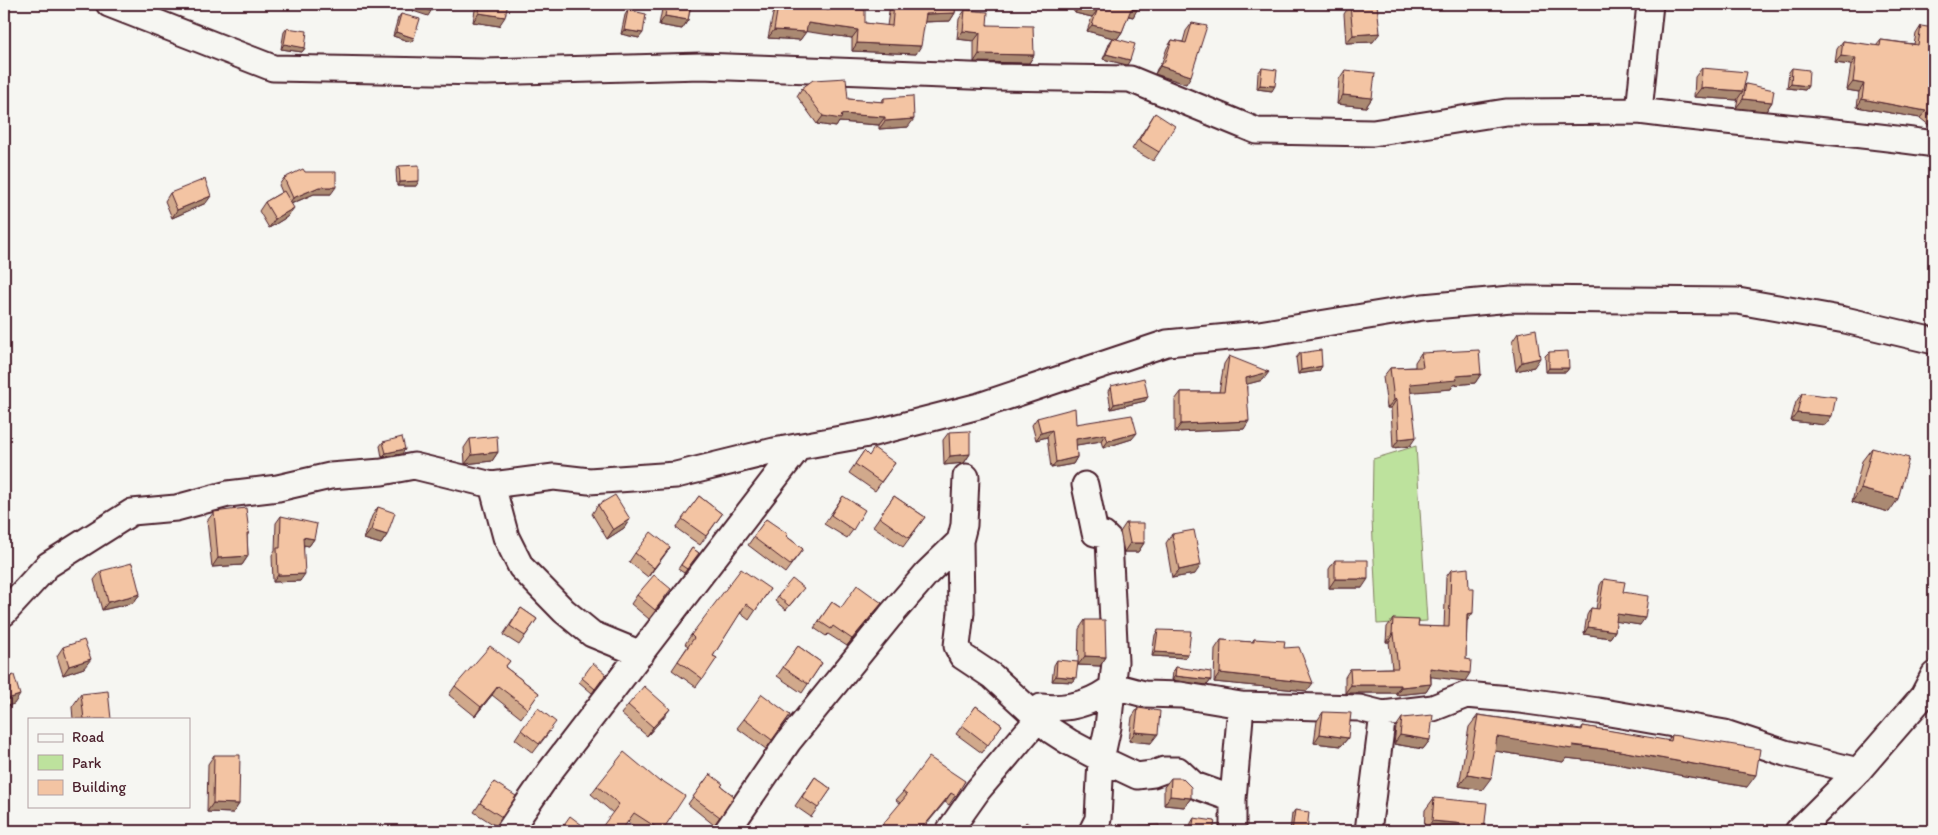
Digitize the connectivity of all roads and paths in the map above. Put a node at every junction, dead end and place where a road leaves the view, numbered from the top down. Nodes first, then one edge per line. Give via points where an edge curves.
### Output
1 (109, 4) edge
2 (1650, 4) edge
3 (1640, 111) junction
4 (1934, 144) edge
5 (1934, 341) edge
6 (799, 447) junction
7 (966, 477) dead end
8 (492, 485) junction
9 (1085, 485) dead end
10 (960, 541) junction
11 (4, 613) edge
12 (641, 654) junction
13 (1934, 675) edge
14 (1114, 686) junction
15 (1241, 705) junction
16 (1383, 714) junction
17 (1039, 718) junction
18 (1101, 759) junction
19 (1858, 771) junction
20 (1233, 799) junction
21 (509, 831) edge
22 (727, 831) edge
23 (949, 831) edge
24 (1092, 831) edge
25 (1233, 831) edge
26 (1368, 831) edge
27 (1798, 831) edge

1 - 3 street via 273,68 486,72 701,66 997,77 1130,78 1257,131 1373,133 1506,112
2 - 3 street
3 - 4 street
5 - 6 street via 1845,320 1738,301 1511,299 1423,306 1259,334 1167,343 980,406 874,433
6 - 8 street via 676,475 589,481 554,477
6 - 12 street
7 - 10 street
8 - 11 street via 414,466 330,476 278,488 228,494 176,508 132,512 48,564
8 - 12 street via 506,537 521,567 592,634
9 - 14 street via 1095,533 1104,535 1108,540
10 - 17 street via 961,612 957,646 962,656 992,676
10 - 22 street via 896,609 788,742
12 - 21 street via 551,770
13 - 19 street via 1923,696
14 - 15 street via 1144,694 1181,695
14 - 17 street via 1073,707 1041,707
14 - 18 street
15 - 16 street via 1359,708
15 - 20 street
16 - 19 street via 1433,708 1466,696 1558,705 1725,733 1785,754
16 - 26 street
17 - 18 street via 1052,731
17 - 23 street via 978,790
18 - 20 street via 1137,776 1178,770 1194,785
18 - 24 street via 1098,819
19 - 27 street
20 - 25 street

